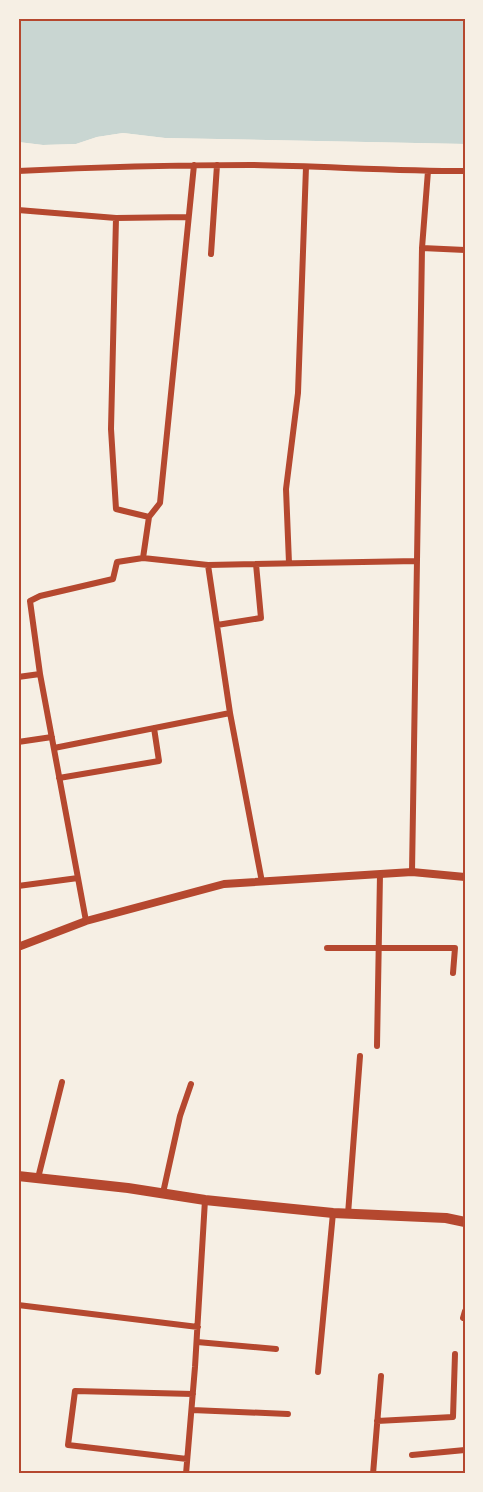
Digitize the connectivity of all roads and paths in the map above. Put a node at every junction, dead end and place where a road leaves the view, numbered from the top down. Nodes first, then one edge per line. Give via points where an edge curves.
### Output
1 (194, 165) junction
2 (217, 165) junction
3 (306, 167) junction
4 (18, 171) edge
5 (428, 171) junction
6 (465, 171) edge
7 (18, 210) edge
8 (188, 217) junction
9 (116, 218) junction
10 (422, 248) junction
11 (465, 250) edge
12 (211, 254) dead end
13 (149, 517) junction
14 (143, 558) junction
15 (417, 561) junction
16 (290, 563) junction
17 (256, 564) junction
18 (208, 565) junction
19 (217, 625) junction
20 (40, 674) junction
21 (18, 677) edge
22 (230, 713) junction
23 (154, 728) junction
24 (52, 737) junction
25 (18, 742) edge
26 (54, 748) junction
27 (59, 778) junction
28 (412, 872) junction
29 (380, 874) junction
30 (465, 877) edge
31 (78, 878) junction
32 (262, 882) junction
33 (18, 886) edge
34 (86, 921) junction
35 (18, 947) edge
36 (327, 948) dead end
37 (378, 949) junction
38 (453, 974) dead end
39 (376, 1046) dead end
40 (360, 1056) dead end
41 (62, 1082) dead end
42 (191, 1084) dead end
43 (18, 1176) edge
44 (38, 1178) junction
45 (163, 1193) junction
46 (205, 1200) junction
47 (333, 1213) junction
48 (348, 1214) junction
49 (465, 1222) edge
50 (18, 1305) edge
51 (198, 1327) junction
52 (197, 1342) junction
53 (276, 1349) dead end
54 (455, 1354) dead end
55 (318, 1372) dead end
56 (381, 1376) dead end
57 (193, 1394) junction
58 (192, 1410) junction
59 (288, 1414) dead end
60 (377, 1421) junction
61 (465, 1450) edge
62 (412, 1455) dead end
63 (187, 1459) junction
64 (186, 1474) edge
65 (373, 1474) edge

1 - 2 street
1 - 4 street
1 - 8 street
2 - 3 street
2 - 12 street
3 - 5 street
3 - 16 street via 298,393 286,489
5 - 6 street
5 - 10 street
7 - 9 street
8 - 9 street
8 - 13 street via 160,503
9 - 13 street via 111,429 116,509
10 - 11 street
10 - 15 street
13 - 14 street
14 - 18 street
14 - 20 street via 117,562 113,579 30,601
15 - 16 street
15 - 28 street
16 - 17 street
17 - 18 street
17 - 19 street via 261,618
18 - 19 street
19 - 22 street
20 - 21 street
20 - 24 street
22 - 23 street
22 - 32 street
23 - 26 street
23 - 27 street via 159,761
24 - 25 street
24 - 26 street
26 - 27 street
27 - 31 street
28 - 29 street
28 - 30 street
29 - 32 street
29 - 37 street
31 - 33 street
31 - 34 street
32 - 34 street via 224,884
34 - 35 street
36 - 37 street
37 - 38 street via 455,948
37 - 39 street
40 - 48 street
41 - 44 street
42 - 45 street
43 - 44 main road
44 - 45 main road
45 - 46 main road
46 - 47 main road
46 - 51 street
47 - 48 main road
47 - 55 street
48 - 49 main road
50 - 51 street
51 - 52 street
52 - 53 street
52 - 57 street
54 - 60 street via 453,1417
56 - 60 street
57 - 58 street
57 - 63 street via 75,1391 68,1445
58 - 59 street
58 - 63 street
60 - 65 street
61 - 62 street
63 - 64 street

